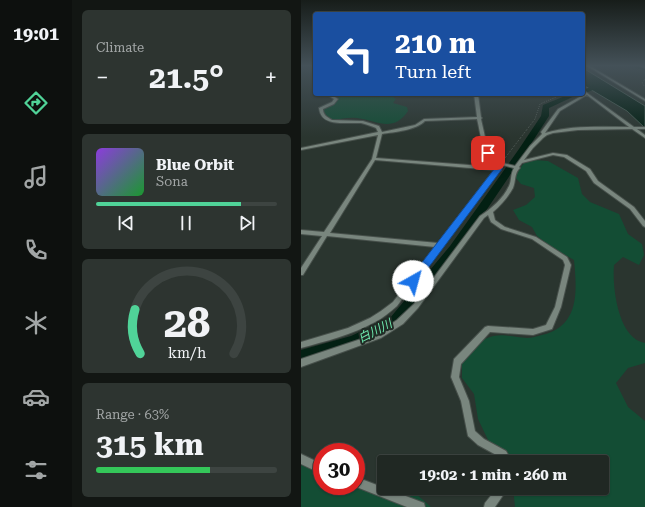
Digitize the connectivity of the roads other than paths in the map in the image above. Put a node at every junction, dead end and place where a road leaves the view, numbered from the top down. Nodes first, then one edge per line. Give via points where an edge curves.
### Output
1 (628, 90) edge
2 (585, 92) edge
3 (331, 96) edge
4 (477, 96) edge
5 (579, 96) edge
6 (645, 100) edge
7 (480, 118) junction
8 (643, 128) edge
9 (635, 129) junction
10 (380, 133) junction
11 (545, 134) junction
12 (645, 137) edge
13 (301, 149) edge
14 (374, 159) junction
15 (521, 162) junction
16 (504, 163) junction
17 (516, 167) junction
18 (499, 169) junction
19 (490, 212) junction
20 (645, 225) edge
21 (301, 232) edge
22 (326, 234) junction
23 (440, 245) junction
24 (301, 273) edge
25 (301, 345) edge
26 (301, 363) edge
27 (504, 455) edge
28 (301, 459) edge
29 (313, 465) edge
30 (365, 485) edge
31 (498, 495) edge
32 (421, 507) edge
33 (489, 507) edge

1 - 6 street
2 - 9 street
3 - 10 street via 336,99 333,103 321,108 326,118 331,121 368,123 378,127
4 - 7 street
5 - 11 street via 559,110 543,132
7 - 10 street via 424,120 416,126
7 - 16 street via 488,153 496,162
8 - 9 street
9 - 11 street via 559,131
9 - 12 street
10 - 13 street
10 - 14 street
11 - 15 street
14 - 18 street
14 - 22 street
15 - 17 street
15 - 20 street via 553,154 565,156 588,170 596,182 632,208
16 - 17 street
16 - 18 street
17 - 19 street via 505,197
18 - 23 street
19 - 26 street via 474,226 416,306 400,322 379,336
19 - 27 street via 493,221 503,228 534,238 565,259 568,265 558,307 549,327 533,332 488,329 457,362 455,377 465,401 471,433
21 - 22 street
22 - 23 street
22 - 24 street
23 - 25 street via 395,304 379,318 363,326
28 - 29 street
30 - 32 street
31 - 33 street

